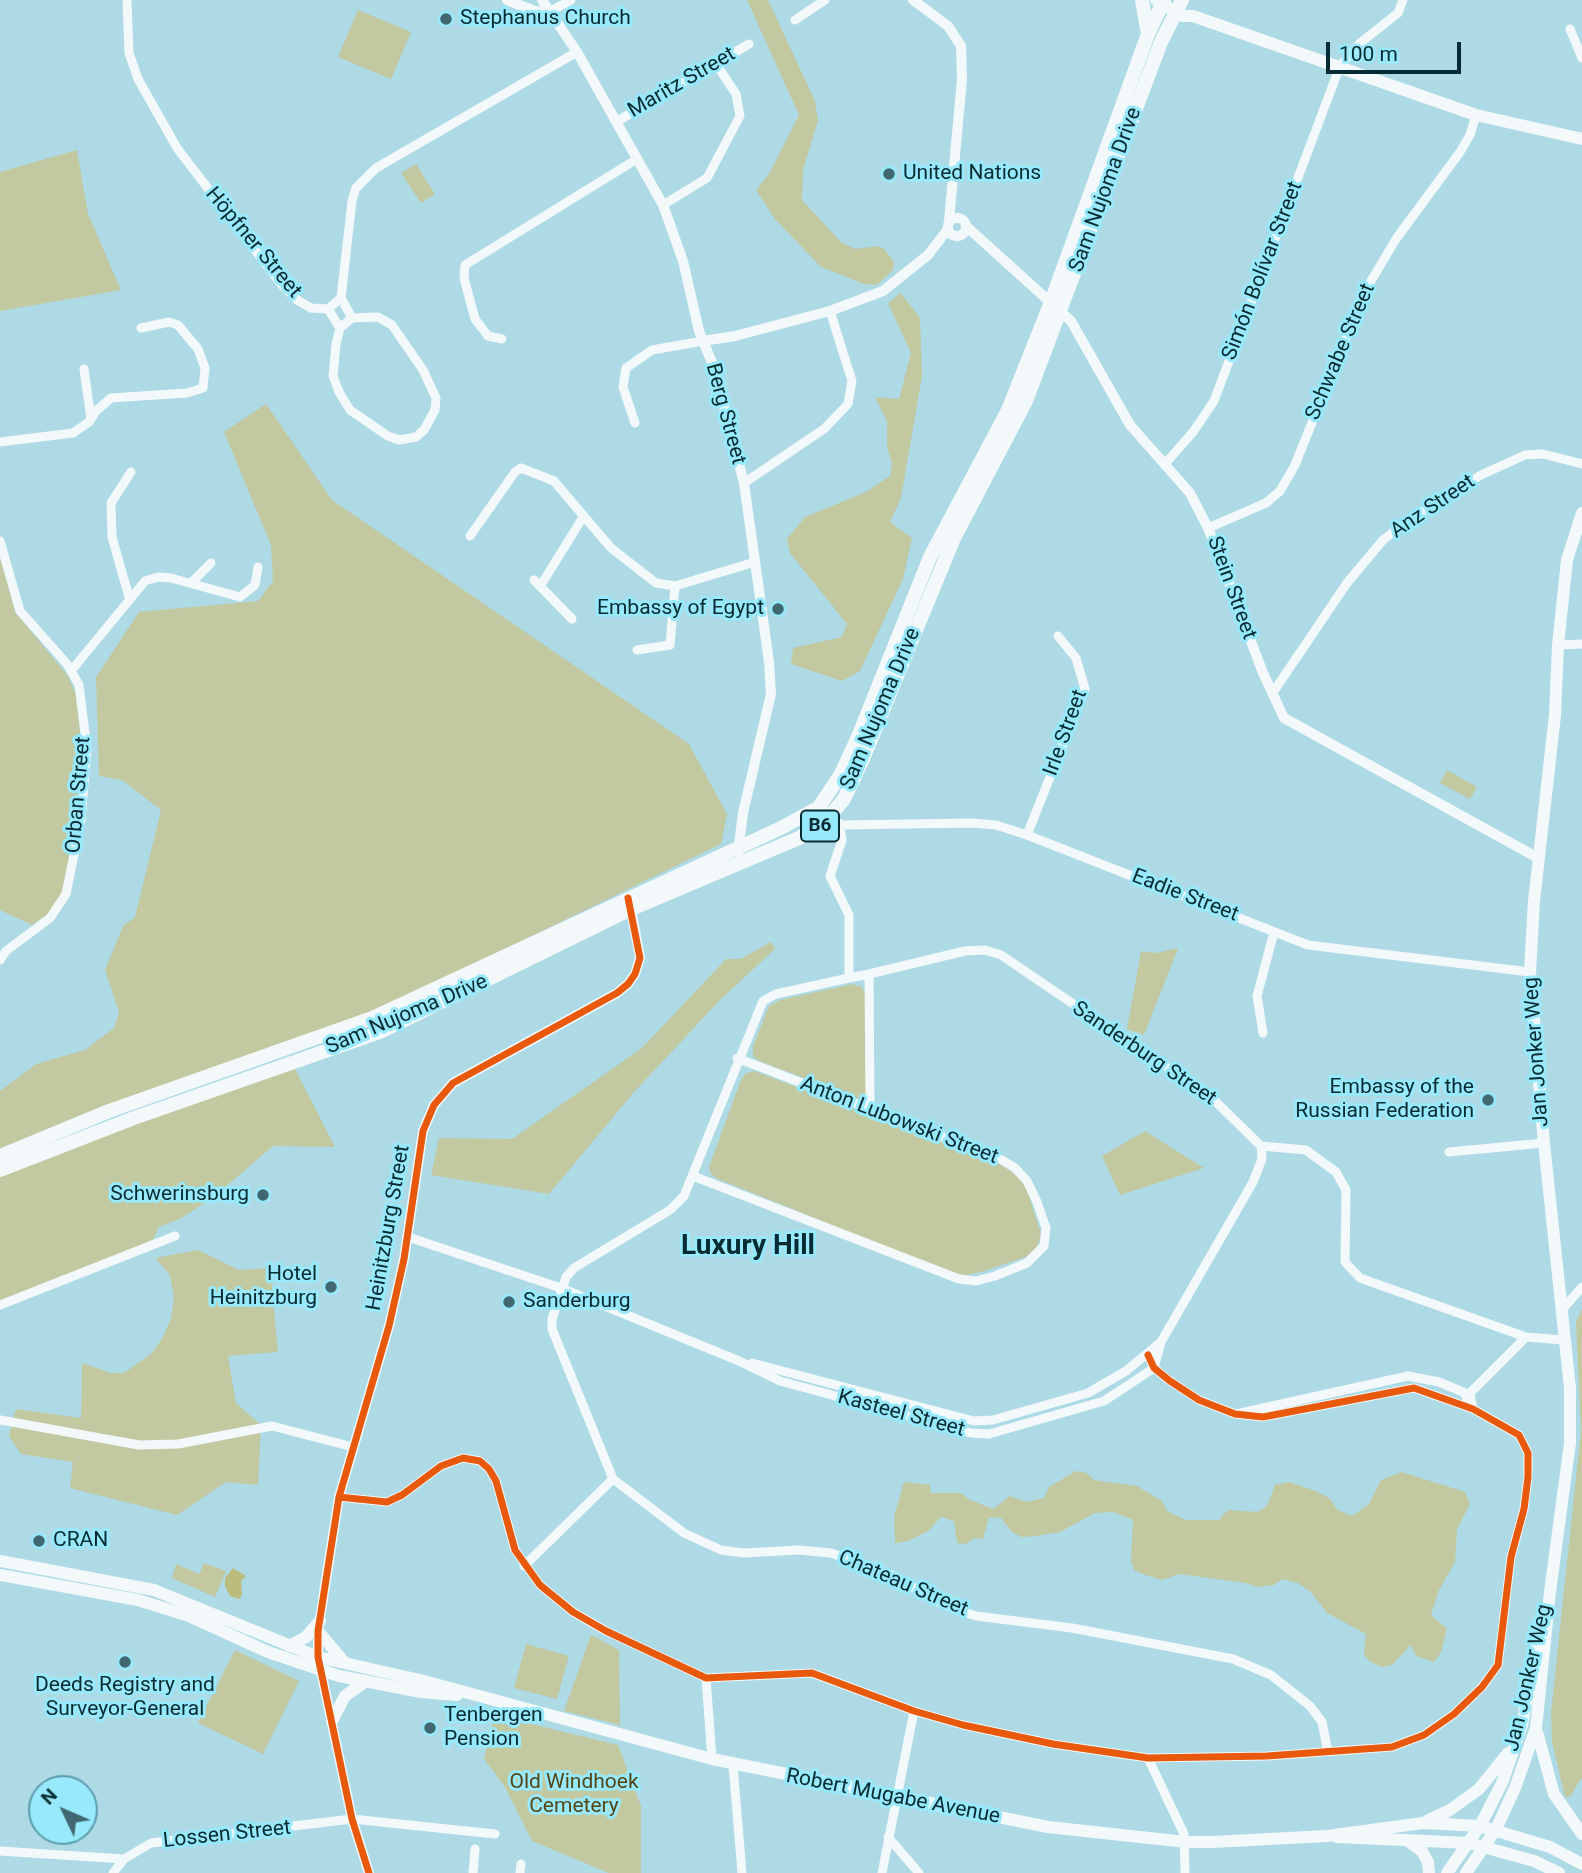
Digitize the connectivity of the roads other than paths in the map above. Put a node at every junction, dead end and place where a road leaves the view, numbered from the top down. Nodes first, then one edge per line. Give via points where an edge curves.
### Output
1 (127, 0) edge
2 (507, 0) edge
3 (542, 0) edge
4 (571, 0) edge
5 (825, 0) edge
6 (913, 0) edge
7 (1142, 0) edge
8 (1402, 0) edge
9 (1170, 3) edge
10 (549, 12) junction
11 (795, 20) dead end
12 (1570, 29) dead end
13 (1148, 34) junction
14 (749, 44) dead end
15 (577, 52) junction
16 (1582, 58) edge
17 (716, 64) junction
18 (1340, 66) junction
19 (1476, 115) junction
20 (616, 122) junction
21 (1582, 139) edge
22 (636, 159) junction
23 (663, 205) junction
24 (954, 228) junction
25 (985, 243) junction
26 (341, 298) junction
27 (1056, 307) junction
28 (328, 309) junction
29 (830, 311) junction
30 (352, 318) junction
31 (141, 328) dead end
32 (340, 328) junction
33 (502, 339) dead end
34 (703, 341) junction
35 (84, 369) dead end
36 (91, 419) junction
37 (635, 423) dead end
38 (0, 442) edge
39 (1165, 464) junction
40 (1582, 464) edge
41 (131, 472) dead end
42 (744, 483) junction
43 (1582, 513) edge
44 (583, 517) junction
45 (1208, 528) junction
46 (470, 536) dead end
47 (0, 541) edge
48 (211, 562) dead end
49 (754, 562) junction
50 (258, 567) dead end
51 (191, 583) junction
52 (676, 586) junction
53 (129, 597) junction
54 (572, 619) dead end
55 (1058, 636) dead end
56 (1582, 644) edge
57 (1558, 645) junction
58 (637, 650) dead end
59 (71, 671) junction
60 (1272, 694) junction
61 (830, 816) junction
62 (1027, 835) junction
63 (738, 846) junction
64 (1538, 858) junction
65 (737, 862) junction
66 (630, 903) junction
67 (1274, 932) junction
68 (0, 960) edge
69 (1530, 972) junction
70 (869, 974) junction
71 (849, 978) junction
72 (1263, 1033) dead end
73 (737, 1058) junction
74 (870, 1108) junction
75 (1544, 1143) junction
76 (1261, 1146) junction
77 (1449, 1152) dead end
78 (0, 1156) edge
79 (0, 1170) edge
80 (693, 1175) junction
81 (175, 1236) dead end
82 (408, 1237) junction
83 (1582, 1287) edge
84 (561, 1288) junction
85 (0, 1305) edge
86 (1561, 1311) junction
87 (1526, 1337) junction
88 (1564, 1340) junction
89 (1161, 1342) junction
90 (1149, 1355) junction
91 (739, 1360) junction
92 (1154, 1368) junction
93 (1470, 1395) junction
94 (1455, 1402) junction
95 (1473, 1409) junction
96 (1235, 1414) junction
97 (0, 1420) edge
98 (353, 1447) junction
99 (613, 1479) junction
100 (339, 1497) junction
101 (0, 1561) edge
102 (524, 1566) junction
103 (0, 1575) edge
104 (1550, 1592) junction
105 (319, 1626) junction
106 (289, 1646) junction
107 (318, 1657) junction
108 (346, 1663) junction
109 (321, 1671) junction
110 (706, 1678) junction
111 (366, 1681) junction
112 (468, 1695) junction
113 (914, 1711) junction
114 (332, 1721) junction
115 (1522, 1725) junction
116 (1536, 1728) junction
117 (1328, 1752) junction
118 (1148, 1758) junction
119 (712, 1759) junction
120 (733, 1765) junction
121 (895, 1797) junction
122 (352, 1819) junction
123 (1423, 1823) junction
124 (1480, 1826) junction
125 (1496, 1829) junction
126 (495, 1834) dead end
127 (1582, 1834) edge
128 (1327, 1836) junction
129 (888, 1837) junction
130 (1408, 1841) junction
131 (1186, 1842) junction
132 (1469, 1843) junction
133 (1484, 1846) junction
134 (475, 1849) dead end
135 (0, 1851) edge
136 (124, 1859) junction
137 (1582, 1864) edge
138 (113, 1873) edge
139 (369, 1873) edge
140 (473, 1873) edge
141 (742, 1873) edge
142 (882, 1873) edge
143 (919, 1873) edge
144 (1185, 1873) edge
145 (1429, 1873) edge
146 (1447, 1873) edge
147 (1466, 1873) edge
148 (1559, 1873) edge

1 - 28 street, Höpfner Street via 130,53 138,79 177,148 281,284 312,308
2 - 10 street
3 - 10 street, Berg Street
4 - 10 street
5 - 11 street
6 - 24 street via 948,26 961,46
7 - 13 highway
8 - 18 street via 1398,13
9 - 13 highway, Sam Nujoma Drive / B6
9 - 18 main road via 1193,16
9 - 27 highway, Sam Nujoma Drive / B6
10 - 15 street, Berg Street
12 - 16 street
13 - 27 highway, Sam Nujoma Drive / B6
14 - 17 street, Maritz Street
15 - 20 street, Berg Street
15 - 26 street via 376,168 356,188
17 - 20 street, Maritz Street
17 - 23 street via 736,94 740,116 707,178
18 - 19 main road
18 - 39 street, Simón Bolívar Street via 1214,401
19 - 21 main road
19 - 45 street, Schwabe Street via 1460,152 1396,239 1365,291 1295,465 1280,491 1266,503
20 - 22 street, Berg Street
22 - 23 street, Berg Street
22 - 33 street via 465,265 475,319 488,336
23 - 34 street, Berg Street
24 - 25 street, Stein Street
24 - 25 street, Stein Street via 966,226
24 - 29 street via 889,287
25 - 27 street, Stein Street
26 - 28 street, Höpfner Street
26 - 30 street
27 - 39 street, Stein Street via 1081,337 1130,425
27 - 61 highway, Sam Nujoma Drive / B6 via 1019,417 954,538 862,761 844,799
28 - 32 street
29 - 34 street
29 - 42 street via 852,381 848,404 824,429
30 - 32 street
30 - 32 street via 378,317 392,326 423,370 436,398 435,410 416,437 399,440 388,436 343,401 333,376
31 - 36 street via 169,322 178,325 198,349 205,368 203,388 111,398
34 - 37 street via 652,350 630,363 622,379
34 - 42 street, Berg Street
35 - 36 street
36 - 38 street via 73,433
39 - 45 street, Stein Street via 1190,493
40 - 60 street, Anz Street via 1543,454 1525,455 1480,475 1406,522 1383,540 1347,583
41 - 53 street via 111,503 112,537
42 - 49 street, Berg Street
43 - 57 main road, Jan Jonker Weg via 1566,560
44 - 46 street via 554,481 519,468
44 - 52 street via 637,571 656,583
44 - 54 street via 537,583
45 - 60 street, Stein Street
47 - 59 street, Orban Street via 20,611
48 - 51 street
49 - 52 street
49 - 63 street, Berg Street via 771,694
50 - 51 street via 255,585 240,597
51 - 53 street via 151,578
52 - 58 street via 670,645
53 - 59 street
55 - 62 street, Irle Street via 1080,666 1084,689
56 - 57 street
57 - 64 main road, Jan Jonker Weg via 1555,715
59 - 68 street, Orban Street via 81,692 87,749 81,820 68,884 50,918
60 - 64 street, Stein Street via 1290,723
61 - 62 street, Eadie Street via 979,823
61 - 63 highway, Sam Nujoma Drive / B6
61 - 65 highway, Sam Nujoma Drive / B6 via 809,833
61 - 71 street via 842,840 830,876 849,915
62 - 67 street, Eadie Street
63 - 65 street, Berg Street
63 - 66 highway, Sam Nujoma Drive / B6
64 - 69 main road, Jan Jonker Weg
65 - 66 highway, Sam Nujoma Drive / B6
66 - 78 highway, Sam Nujoma Drive / B6 via 372,1018 109,1111
66 - 79 highway, Sam Nujoma Drive / B6 via 380,1032
66 - 82 street, Heinitzburg Street via 640,958 628,984 462,1077 440,1096 423,1130
67 - 69 street, Eadie Street via 1325,949
67 - 72 street via 1257,996
69 - 75 main road, Jan Jonker Weg
70 - 71 street, Sanderburg Street
70 - 74 street
70 - 76 street, Sanderburg Street via 965,951 993,952 1212,1098
71 - 73 street via 766,998
73 - 74 street, Anton Lubowski Street
73 - 80 street
74 - 80 street, Anton Lubowski Street via 1015,1168 1027,1181 1044,1221 1046,1241 1036,1256 989,1278 958,1279
75 - 77 street
75 - 86 main road, Jan Jonker Weg
76 - 87 street via 1306,1150 1341,1178 1346,1190 1343,1254 1360,1278
76 - 89 street, Kasteel Street via 1262,1159 1253,1182
80 - 84 street via 678,1203 574,1268
81 - 85 street
82 - 84 street, Kasteel Street
82 - 98 street, Heinitzburg Street via 389,1326
83 - 86 street
84 - 91 street, Kasteel Street
84 - 99 street, Chateau Street via 552,1329
86 - 88 main road, Jan Jonker Weg
87 - 88 street
87 - 93 street
88 - 104 main road, Jan Jonker Weg via 1572,1426
89 - 90 street, Kasteel Street
89 - 92 street, Kasteel Street
90 - 91 street, Kasteel Street via 1088,1393 982,1422
90 - 92 street
91 - 92 street, Kasteel Street via 780,1381 982,1435 1104,1401
92 - 96 street via 1199,1400
93 - 94 street
93 - 95 street
93 - 96 street via 1408,1376
94 - 95 street
94 - 96 street via 1407,1388 1263,1417
95 - 117 street via 1519,1435 1529,1461 1498,1665 1454,1714 1424,1735 1392,1747
97 - 98 street via 139,1445 178,1444 272,1426
98 - 100 street, Heinitzburg Street
99 - 102 street
99 - 117 street, Chateau Street via 696,1540 720,1550 831,1553 888,1573 965,1613 1072,1628 1243,1662 1285,1684 1316,1712
100 - 102 street via 387,1502 441,1466 475,1459 496,1481 509,1532
100 - 105 street, Heinitzburg Street
101 - 106 main road, Robert Mugabe Avenue via 154,1590
102 - 110 street via 573,1612
103 - 109 main road, Robert Mugabe Avenue via 151,1604
104 - 115 main road, Jan Jonker Weg
104 - 116 main road, Jan Jonker Weg
105 - 106 main road
105 - 107 street, Heinitzburg Street
105 - 108 main road
106 - 107 main road, Robert Mugabe Avenue
107 - 108 main road, Robert Mugabe Avenue
107 - 109 street, Heinitzburg Street
108 - 112 main road, Robert Mugabe Avenue
109 - 111 main road, Robert Mugabe Avenue
109 - 114 street, Heinitzburg Street
110 - 113 street via 812,1673
110 - 119 street
111 - 112 main road, Robert Mugabe Avenue
111 - 114 main road via 345,1696
112 - 119 main road, Robert Mugabe Avenue
113 - 118 street via 1037,1740
113 - 121 street
114 - 122 street, Heinitzburg Street
115 - 123 main road via 1502,1763 1479,1789
115 - 124 main road, Jan Jonker Weg via 1502,1783
116 - 125 main road, Jan Jonker Weg
116 - 127 main road via 1554,1794
117 - 118 street
118 - 131 street
119 - 120 main road, Robert Mugabe Avenue
120 - 121 main road, Robert Mugabe Avenue
120 - 141 street
121 - 129 street
121 - 131 main road, Robert Mugabe Avenue via 1048,1827
122 - 126 street, Lossen Street
122 - 136 street, Lossen Street via 151,1843
122 - 139 street, Heinitzburg Street
123 - 124 main road, Robert Mugabe Avenue
123 - 128 main road, Robert Mugabe Avenue
124 - 125 main road, Robert Mugabe Avenue
124 - 132 main road, Jan Jonker Weg
125 - 133 main road, Jan Jonker Weg
125 - 137 main road, Robert Mugabe Avenue via 1550,1847
128 - 130 main road, Robert Mugabe Avenue
128 - 131 main road, Robert Mugabe Avenue
129 - 142 street
129 - 143 street
130 - 132 main road, Robert Mugabe Avenue
130 - 145 main road via 1422,1852
131 - 144 street
132 - 133 main road, Robert Mugabe Avenue
132 - 146 main road, Jan Jonker Weg
133 - 147 main road, Jan Jonker Weg
133 - 148 main road, Robert Mugabe Avenue
134 - 140 street
135 - 136 street
136 - 138 street, Lossen Street

